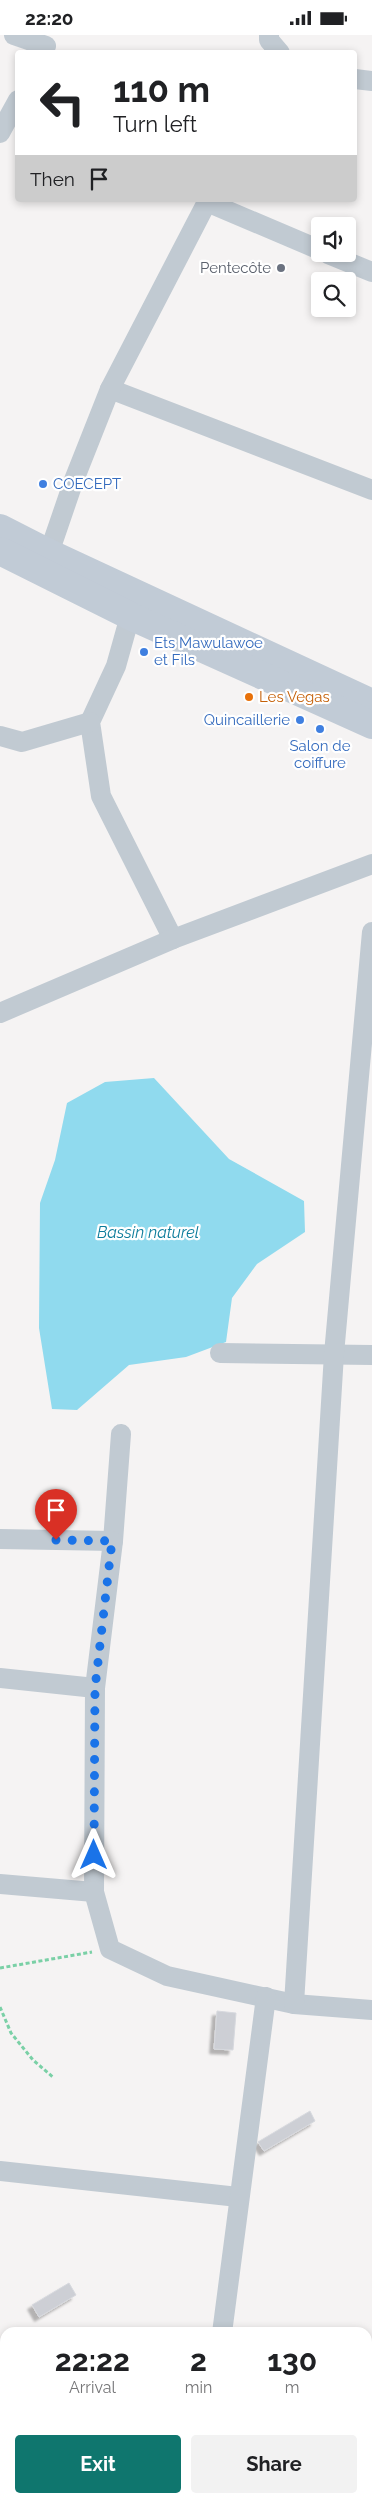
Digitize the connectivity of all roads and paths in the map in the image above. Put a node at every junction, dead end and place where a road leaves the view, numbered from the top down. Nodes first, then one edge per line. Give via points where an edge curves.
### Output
1 (14, 35) edge
2 (47, 45) edge
3 (357, 79) edge
4 (372, 81) edge
5 (15, 106) edge
6 (0, 133) edge
7 (206, 202) edge
8 (209, 202) edge
9 (311, 246) edge
10 (348, 262) edge
11 (372, 272) edge
12 (110, 389) junction
13 (372, 490) edge
14 (0, 528) edge
15 (0, 551) edge
16 (49, 553) junction
17 (130, 616) junction
18 (372, 703) edge
19 (90, 722) junction
20 (372, 725) edge
21 (0, 736) edge
22 (372, 864) edge
23 (372, 933) edge
24 (173, 939) junction
25 (0, 1013) edge
26 (220, 1353) dead end
27 (334, 1354) junction
28 (372, 1355) edge
29 (121, 1434) dead end
30 (0, 1539) edge
31 (112, 1541) junction
32 (0, 1678) edge
33 (95, 1688) junction
34 (0, 1884) edge
35 (94, 1892) junction
36 (110, 1949) junction
37 (0, 1968) edge
38 (266, 1997) junction
39 (294, 2004) junction
40 (0, 2007) edge
41 (372, 2010) edge
42 (54, 2078) dead end
43 (0, 2171) edge
44 (238, 2197) junction
45 (223, 2327) edge

1 - 2 street
3 - 4 street
5 - 6 street
7 - 12 street
8 - 9 street
10 - 11 street
12 - 13 street
12 - 16 street
14 - 16 main road
15 - 17 main road
16 - 18 main road
17 - 19 street via 116,666
17 - 20 main road
19 - 21 street via 22,742
19 - 24 street via 101,797
22 - 24 street
23 - 27 street
24 - 25 street
26 - 27 street
27 - 28 street
27 - 39 street
29 - 31 street
30 - 31 street
31 - 33 street
32 - 33 street
33 - 35 street
34 - 35 street
35 - 36 street
36 - 37 path
36 - 38 street via 167,1976
38 - 39 street
38 - 44 street
39 - 41 street
40 - 42 path via 11,2033 33,2060
43 - 44 street
44 - 45 street

